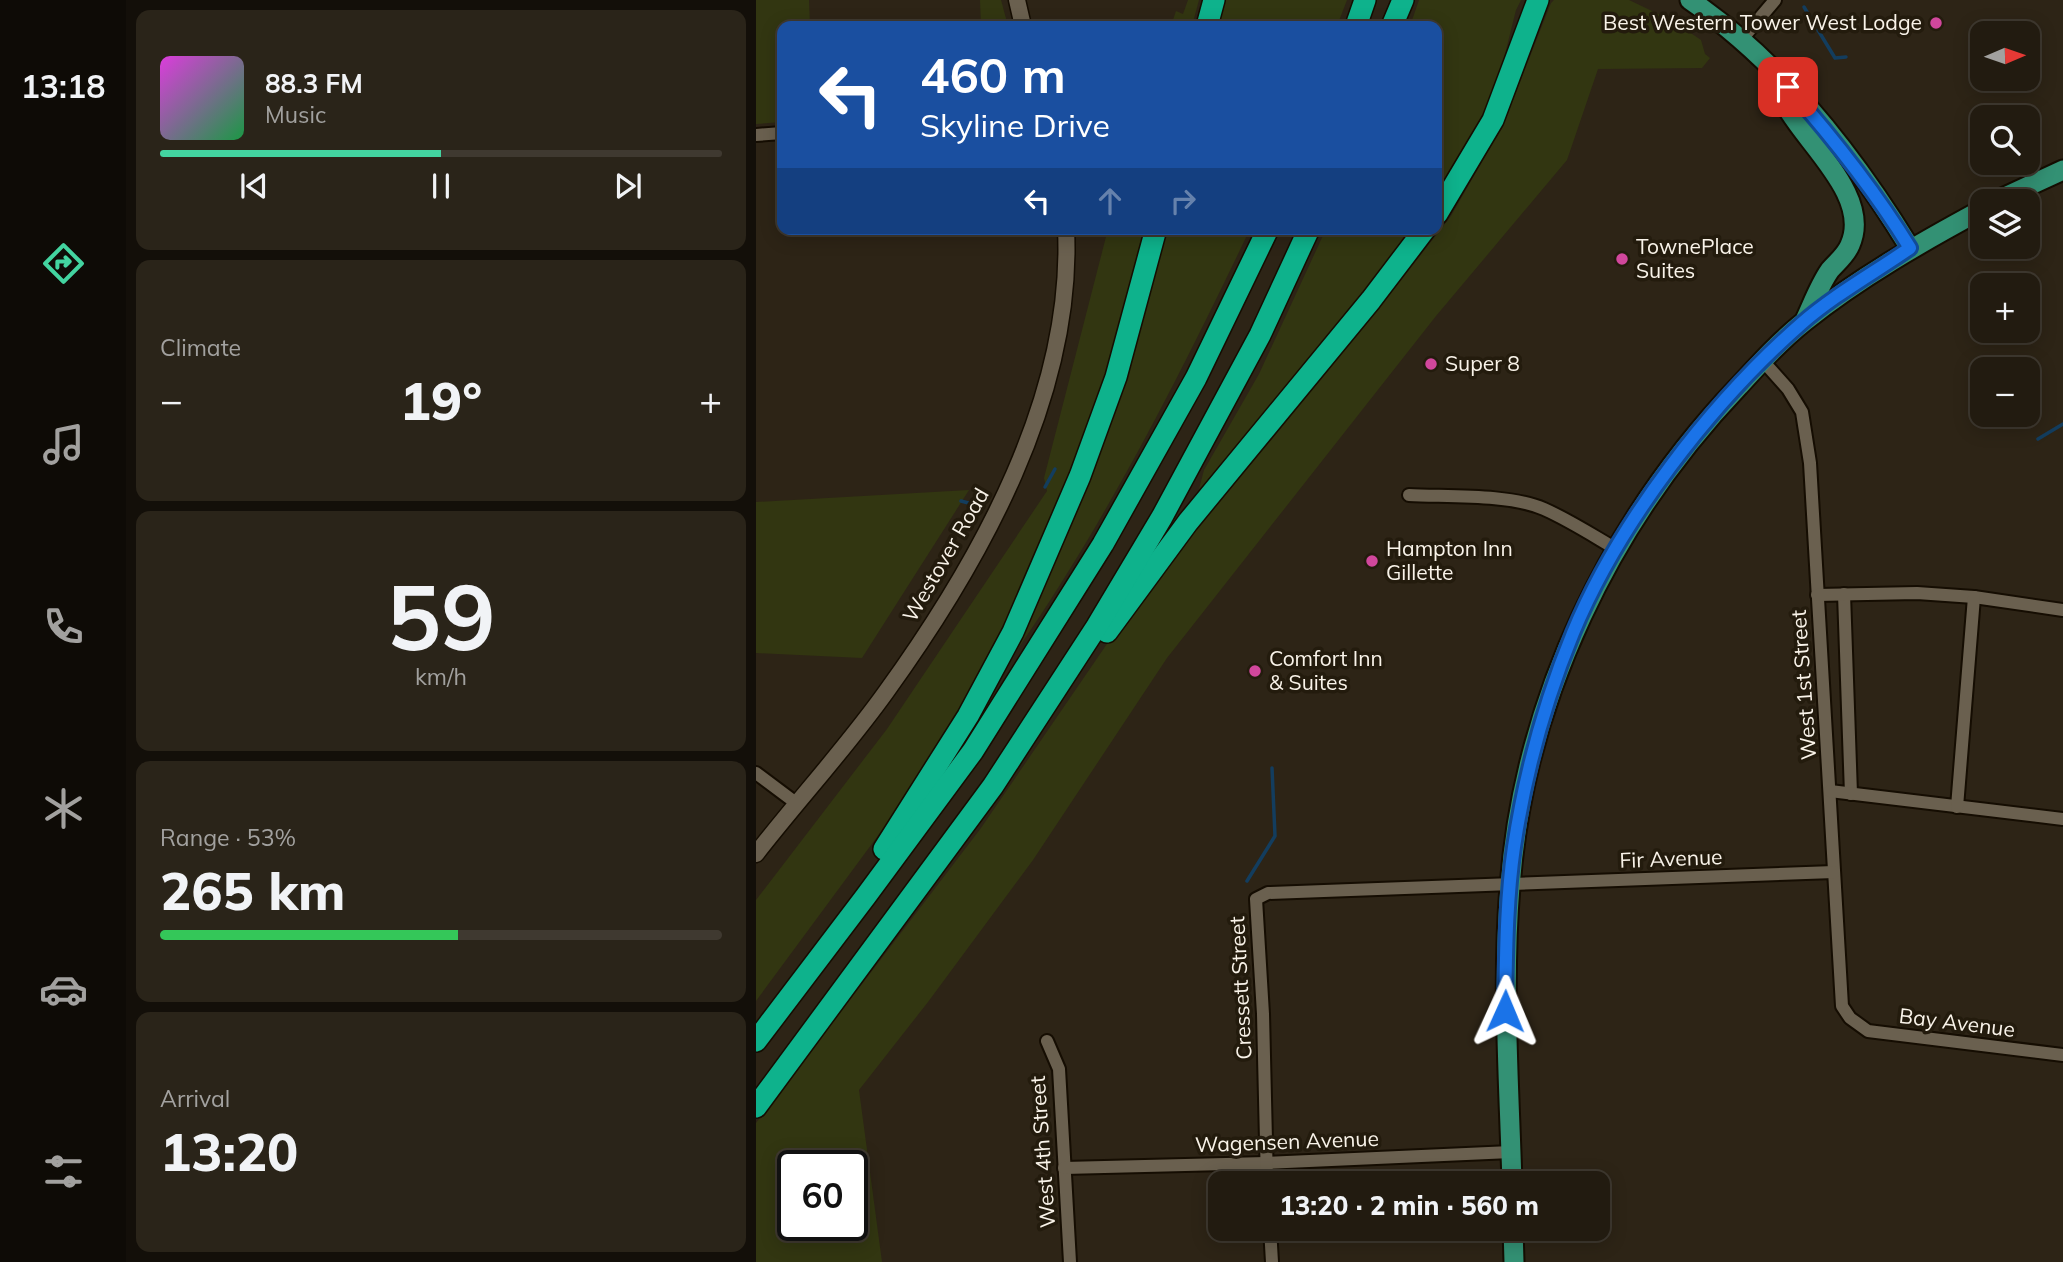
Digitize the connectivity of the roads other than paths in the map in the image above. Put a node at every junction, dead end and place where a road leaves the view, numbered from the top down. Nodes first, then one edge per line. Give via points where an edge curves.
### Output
1 (1017, 0) edge
2 (1214, 0) edge
3 (1365, 0) edge
4 (1403, 0) edge
5 (1538, 0) edge
6 (1690, 0) edge
7 (1776, 0) edge
8 (1022, 21) edge
9 (1208, 21) edge
10 (1358, 21) edge
11 (1394, 21) edge
12 (1742, 39) junction
13 (1774, 70) junction
14 (777, 133) edge
15 (756, 135) edge
16 (2063, 170) edge
17 (2022, 189) edge
18 (1442, 206) edge
19 (1970, 216) edge
20 (1066, 235) edge
21 (1154, 235) edge
22 (1265, 235) edge
23 (1306, 235) edge
24 (1420, 235) edge
25 (1910, 248) junction
26 (1804, 322) junction
27 (1763, 361) junction
28 (1409, 495) dead end
29 (1616, 549) junction
30 (1844, 594) junction
31 (1817, 596) junction
32 (1975, 597) junction
33 (2063, 610) edge
34 (756, 773) edge
35 (993, 786) junction
36 (1830, 791) junction
37 (1851, 794) junction
38 (796, 803) junction
39 (1957, 807) junction
40 (2063, 819) edge
41 (756, 854) edge
42 (1834, 872) junction
43 (1510, 885) junction
44 (1850, 1018) joint
45 (760, 1036) edge
46 (1047, 1041) dead end
47 (2063, 1055) edge
48 (756, 1107) edge
49 (1511, 1152) junction
50 (1266, 1163) junction
51 (1064, 1168) junction
52 (1266, 1171) edge
53 (1512, 1171) edge
54 (1270, 1241) edge
55 (1513, 1241) edge
56 (1070, 1262) edge
57 (1272, 1262) edge
58 (1514, 1262) edge

1 - 8 street
2 - 9 highway
3 - 10 highway
4 - 11 highway
5 - 18 highway via 1493,120
6 - 12 main road
7 - 12 street
12 - 13 main road
13 - 25 main road via 1833,138
13 - 26 main road via 1785,104 1844,191 1855,222 1850,245 1829,272
14 - 15 street
16 - 17 main road
19 - 25 main road
20 - 38 street, Westover Road via 1063,304 1051,364 1002,503 886,693
21 - 45 highway via 1116,377 1080,477 1013,632 906,816
22 - 45 highway via 1196,378 1103,544 973,751
23 - 35 highway via 1260,335 1161,517
24 - 35 highway via 1188,522
25 - 26 main road
26 - 27 main road
27 - 29 main road via 1688,444
27 - 31 street, West 1st Street via 1802,412 1810,463
28 - 29 street via 1517,502 1542,508
29 - 43 main road via 1574,631 1552,688 1522,800
30 - 31 street
30 - 32 street
30 - 37 street
31 - 36 street, West 1st Street
32 - 33 street
32 - 39 street
34 - 38 street
35 - 48 highway
36 - 37 street
36 - 42 street, West 1st Street
37 - 39 street
38 - 41 street, Westover Road
39 - 40 street
42 - 43 street, Fir Avenue
42 - 44 street, West 1st Street via 1842,1006
43 - 49 main road via 1505,1011
43 - 50 street, Cressett Street via 1268,893 1256,900
44 - 47 street, Bay Avenue via 1868,1031
46 - 51 street, West 4th Street via 1059,1069
49 - 50 street, Wagensen Avenue
49 - 53 main road
50 - 51 street, Wagensen Avenue
50 - 52 street
51 - 56 street, West 4th Street
54 - 57 street
55 - 58 main road

